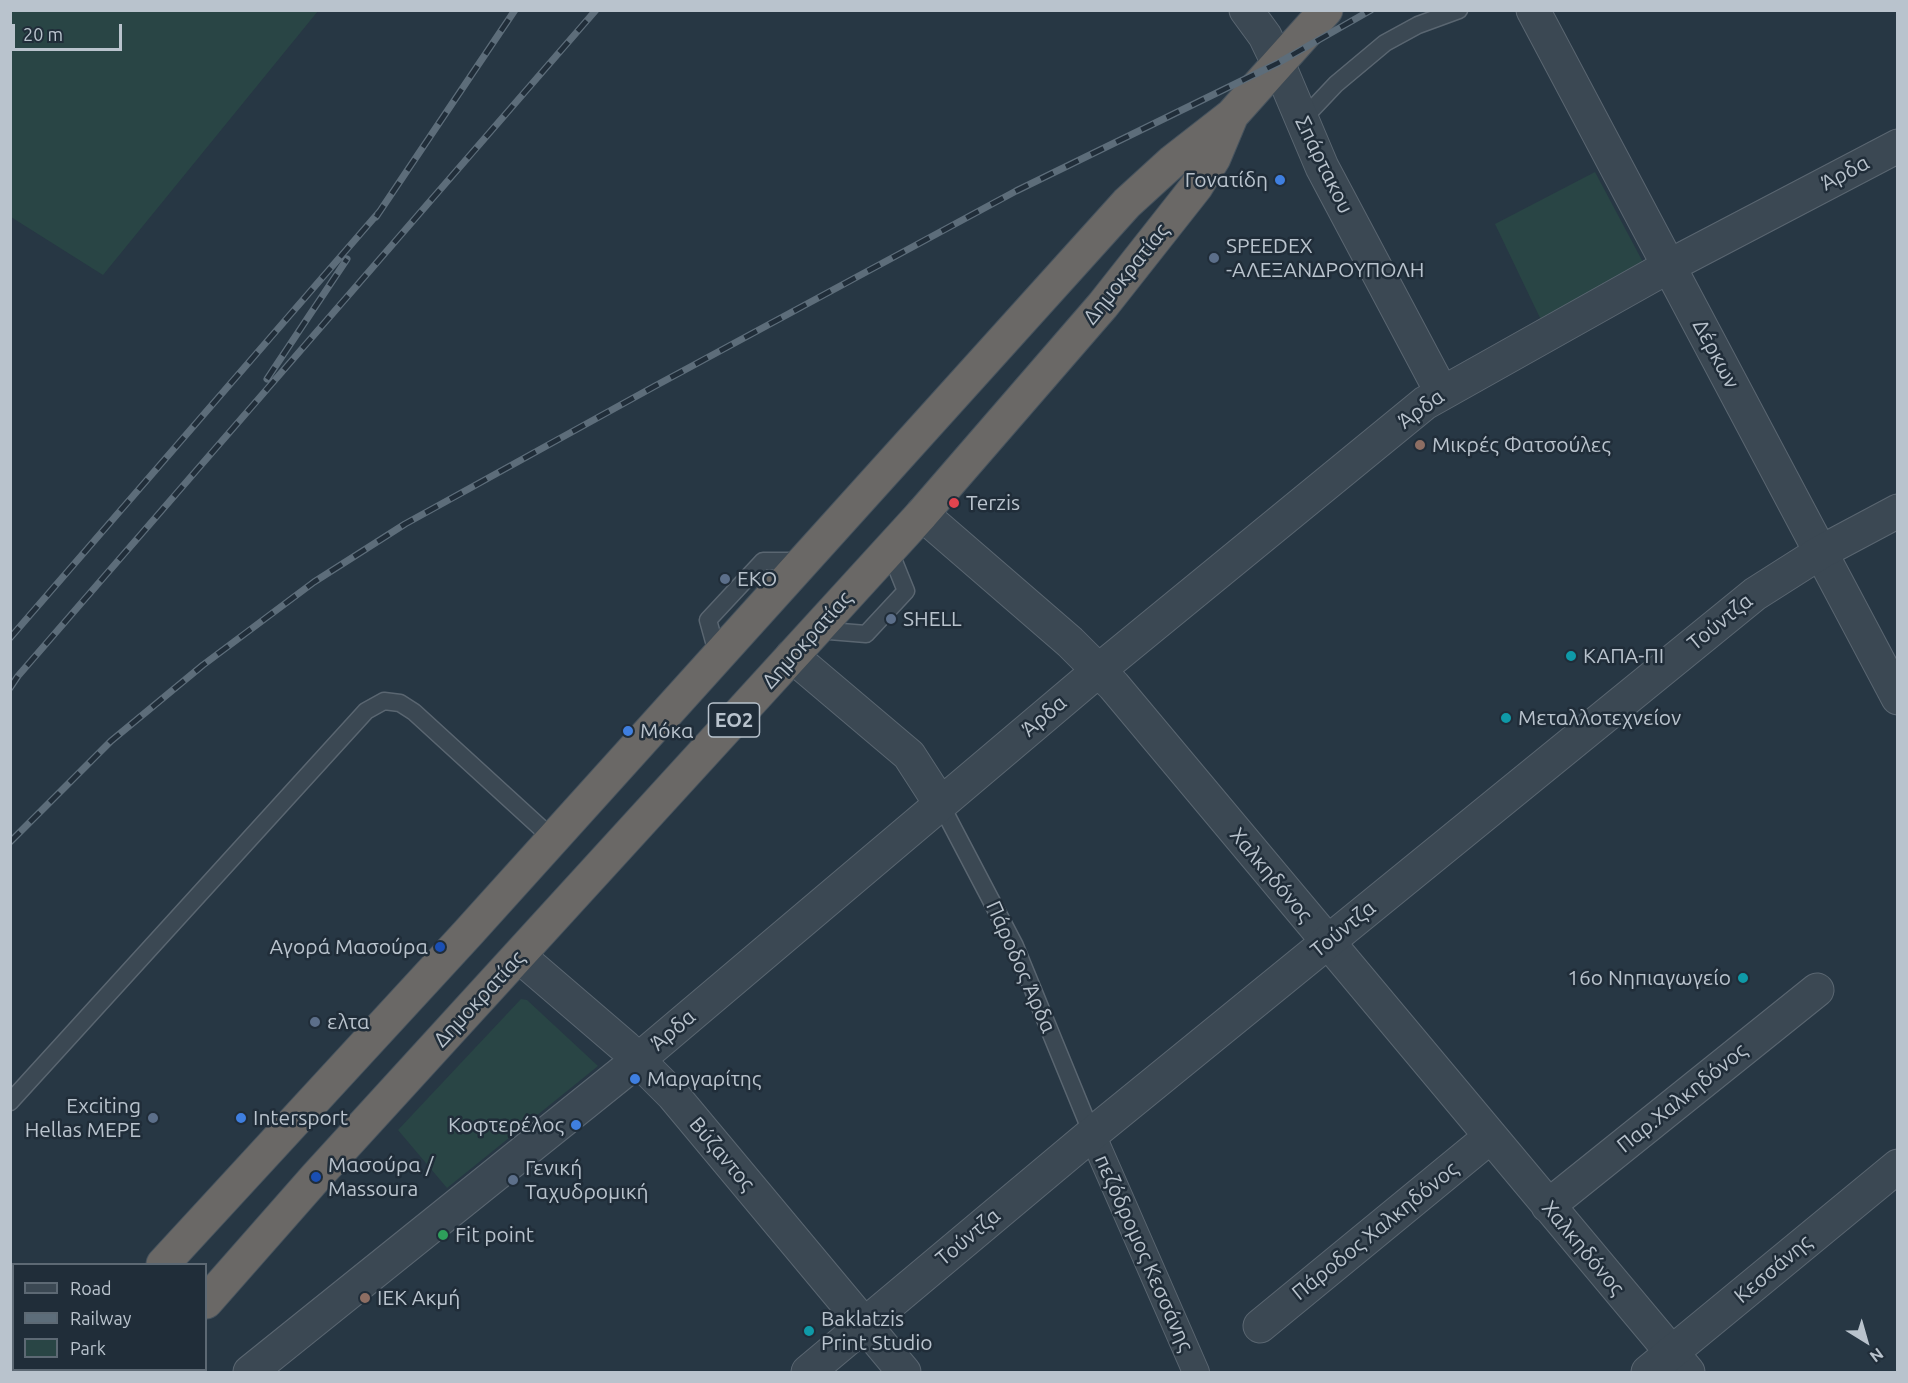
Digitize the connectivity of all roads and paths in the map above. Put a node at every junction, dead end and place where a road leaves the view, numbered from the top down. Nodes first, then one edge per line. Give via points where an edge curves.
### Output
1 (1246, 10) edge
2 (1326, 10) edge
3 (1459, 10) edge
4 (1533, 10) edge
5 (1278, 63) junction
6 (1232, 115) junction
7 (1301, 121) junction
8 (1898, 146) edge
9 (1669, 266) junction
10 (1442, 393) junction
11 (1898, 511) edge
12 (922, 514) junction
13 (1821, 552) junction
14 (792, 656) junction
15 (1099, 670) junction
16 (1898, 698) edge
17 (940, 803) junction
18 (553, 839) junction
19 (1327, 942) junction
20 (519, 956) junction
21 (1817, 990) dead end
22 (638, 1060) junction
23 (10, 1102) edge
24 (1092, 1134) junction
25 (1490, 1137) junction
26 (1898, 1166) edge
27 (1548, 1206) junction
28 (164, 1263) edge
29 (207, 1301) edge
30 (863, 1324) junction
31 (1260, 1326) dead end
32 (1669, 1366) edge
33 (249, 1372) edge
34 (808, 1372) edge
35 (903, 1372) edge
36 (1196, 1372) edge

1 - 5 street, Σπάρτακου
2 - 5 highway, Δημοκρατίας / ΕΟ2
3 - 7 lane via 1385,43 1336,84
4 - 9 street, Δέρκων
5 - 6 highway, Δημοκρατίας / ΕΟ2
5 - 7 street, Σπάρτακου
6 - 12 highway, Δημοκρατίας / ΕΟ2 via 1214,158 1196,187 1103,305
6 - 18 highway, Δημοκρατίας / ΕΟ2 via 1173,160 1127,203
7 - 10 street, Σπάρτακου
8 - 9 street, Άρδα
9 - 10 street, Άρδα
9 - 13 street, Δέρκων
10 - 15 street, Άρδα
11 - 13 street, Τούντζα
12 - 14 highway, Δημοκρατίας / ΕΟ2
12 - 15 street, Χαλκηδόνος
13 - 16 street, Δέρκων
13 - 19 street, Τούντζα via 1755,594
14 - 17 street via 909,755
14 - 20 highway, Δημοκρατίας / ΕΟ2
15 - 17 street, Άρδα
15 - 19 street, Χαλκηδόνος
17 - 22 street, Άρδα
17 - 24 lane, Πάροδος Άρδα via 1015,946
18 - 23 lane via 414,711 400,703 384,701 366,711
18 - 28 highway, Δημοκρατίας / ΕΟ2
19 - 24 street, Τούντζα
19 - 25 street, Χαλκηδόνος
20 - 22 street, Βύζαντος
20 - 29 highway, Δημοκρατίας / ΕΟ2
21 - 27 street, Παρ.Χαλκηδόνος
22 - 30 street, Βύζαντος via 673,1095
22 - 33 street, Άρδα
24 - 30 street, Τούντζα
24 - 36 street, πεζόδρομος Κεσσάνης
25 - 27 street, Χαλκηδόνος
25 - 31 street, Πάροδος Χαλκηδόνος
26 - 32 street, Κεσσάνης
27 - 32 street, Χαλκηδόνος
30 - 34 street, Τούντζα
30 - 35 street, Βύζαντος

